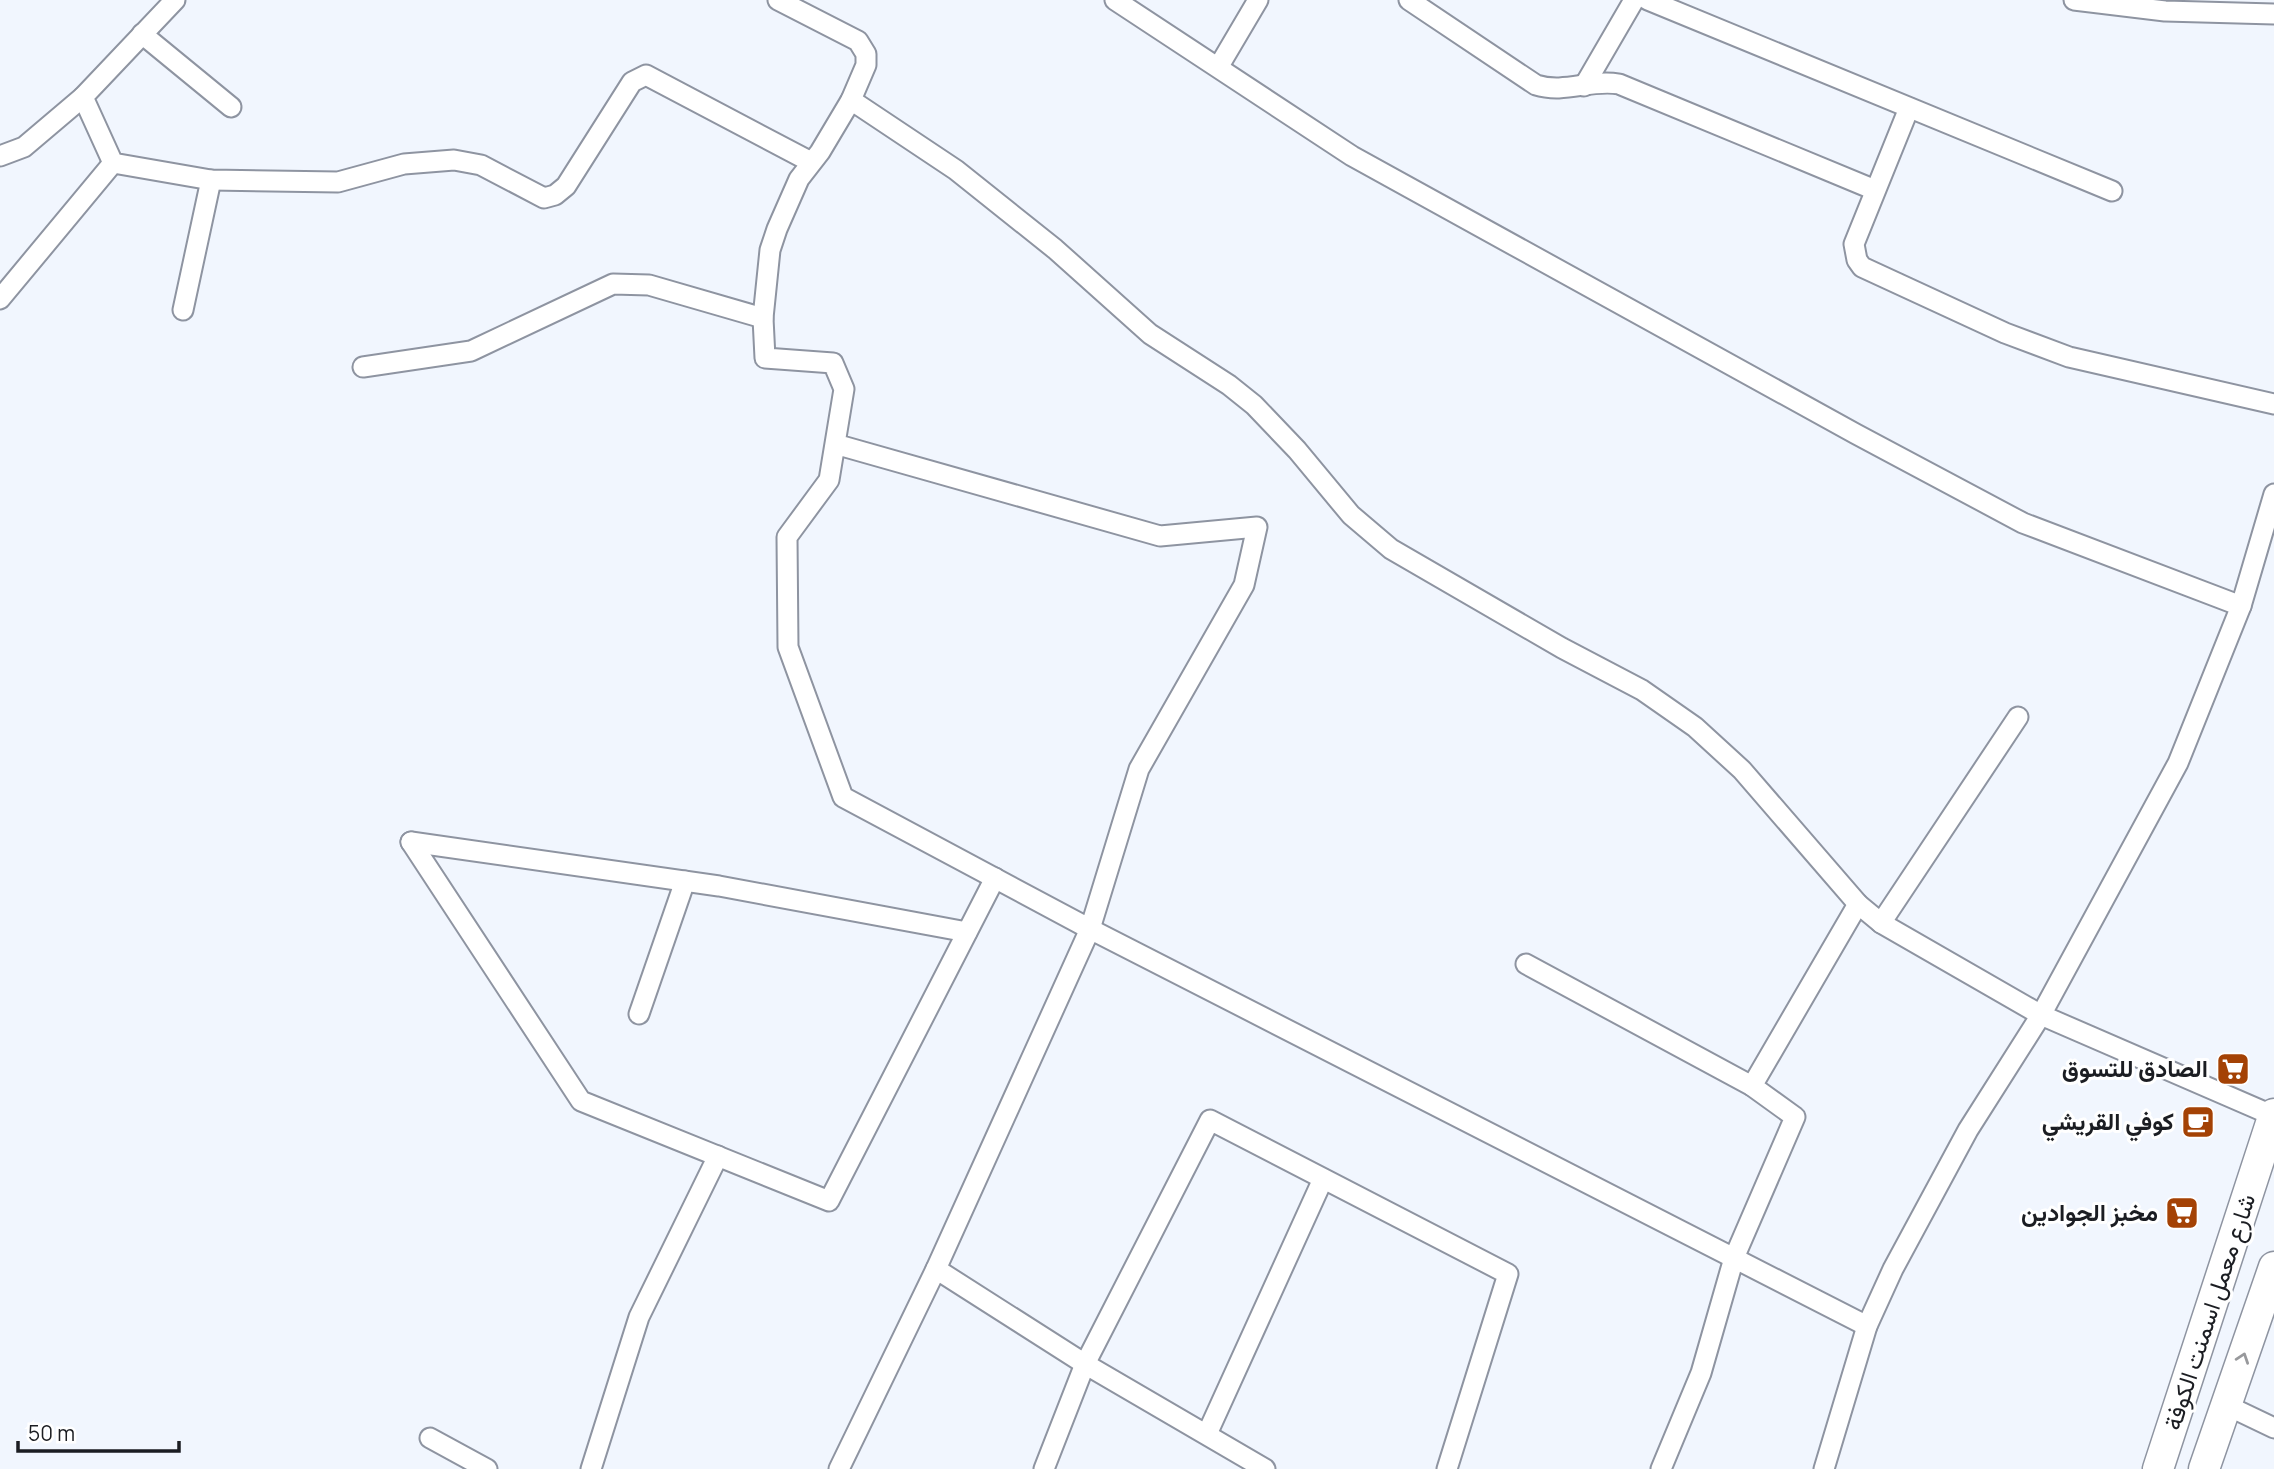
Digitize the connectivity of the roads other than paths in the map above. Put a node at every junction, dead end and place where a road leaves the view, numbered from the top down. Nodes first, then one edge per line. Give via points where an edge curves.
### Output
1 (175, 0) edge
2 (778, 0) edge
3 (1115, 0) edge
4 (1258, 0) edge
5 (1634, 0) edge
6 (1648, 0) edge
7 (2074, 0) edge
8 (1419, 3) edge
9 (2274, 14) edge
10 (142, 34) junction
11 (1219, 66) junction
12 (1584, 86) junction
13 (83, 97) junction
14 (851, 100) junction
15 (231, 107) dead end
16 (1909, 108) junction
17 (0, 156) edge
18 (811, 162) junction
19 (113, 163) junction
20 (211, 180) junction
21 (1875, 190) junction
22 (2112, 191) dead end
23 (0, 299) edge
24 (183, 310) dead end
25 (764, 317) junction
26 (363, 367) dead end
27 (2274, 404) edge
28 (835, 444) junction
29 (2274, 494) edge
30 (2241, 606) junction
31 (2018, 717) dead end
32 (995, 878) junction
33 (685, 881) junction
34 (1858, 904) junction
35 (1881, 923) junction
36 (1090, 929) junction
37 (967, 932) junction
38 (1526, 964) dead end
39 (639, 1014) dead end
40 (2041, 1015) junction
41 (1752, 1086) junction
42 (2274, 1115) edge
43 (718, 1156) junction
44 (1323, 1179) junction
45 (1734, 1258) junction
46 (2274, 1267) edge
47 (936, 1269) junction
48 (1867, 1326) junction
49 (1085, 1364) junction
50 (2226, 1405) junction
51 (2274, 1428) edge
52 (1207, 1434) junction
53 (430, 1438) dead end
54 (487, 1469) edge
55 (591, 1469) edge
56 (839, 1469) edge
57 (1044, 1469) edge
58 (1265, 1469) edge
59 (1447, 1469) edge
60 (1661, 1469) edge
61 (1824, 1469) edge
62 (2158, 1469) edge
63 (2204, 1469) edge

1 - 10 street
2 - 14 street via 858,41 866,65
3 - 11 street
4 - 11 street
5 - 12 street
6 - 16 street
7 - 9 street via 2165,11
8 - 12 street via 1536,85 1560,90
10 - 13 street
10 - 15 street
11 - 30 street via 1352,156 1993,508
12 - 21 street via 1607,82 1631,88
13 - 17 street via 24,147
13 - 19 street
14 - 18 street
14 - 34 street via 956,170 1055,249 1150,334 1254,405 1351,514 1391,549 1642,690 1695,727 1742,771
16 - 21 street
16 - 22 street
18 - 20 street via 646,75 632,82 566,186 549,197 481,165 454,160 404,164 338,182
18 - 25 street via 799,179 770,250
19 - 20 street
19 - 23 street
20 - 24 street
21 - 27 street via 1854,244 1857,260 1868,271 2069,357
25 - 26 street via 649,285 613,284 471,351
25 - 28 street via 765,358 833,363 844,389
28 - 32 street via 830,480 787,537 788,647 843,797
28 - 36 street via 1160,536 1257,527 1244,585 1139,769
29 - 30 street
30 - 40 street via 2173,773
31 - 35 street
32 - 36 street
32 - 37 street
33 - 37 street
33 - 39 street
33 - 43 street via 411,842 582,1101
34 - 35 street
34 - 41 street
35 - 40 street
36 - 45 street
36 - 47 street
37 - 43 street via 829,1201
38 - 41 street
40 - 42 street
40 - 48 street via 1947,1167
41 - 45 street via 1795,1117
42 - 62 main road, شارع معمل اسمنت الكوفة
43 - 55 street via 639,1317
44 - 49 street via 1210,1120
44 - 52 street
44 - 59 street via 1508,1274
45 - 48 street
45 - 60 street via 1701,1373
50 -> 46 main road, شارع معمل اسمنت الكوفة
47 - 49 street
47 - 56 street
48 - 61 street
49 - 52 street
49 - 57 street
50 - 51 street
50 - 63 main road, شارع معمل اسمنت الكوفة
52 - 58 street
53 - 54 street

